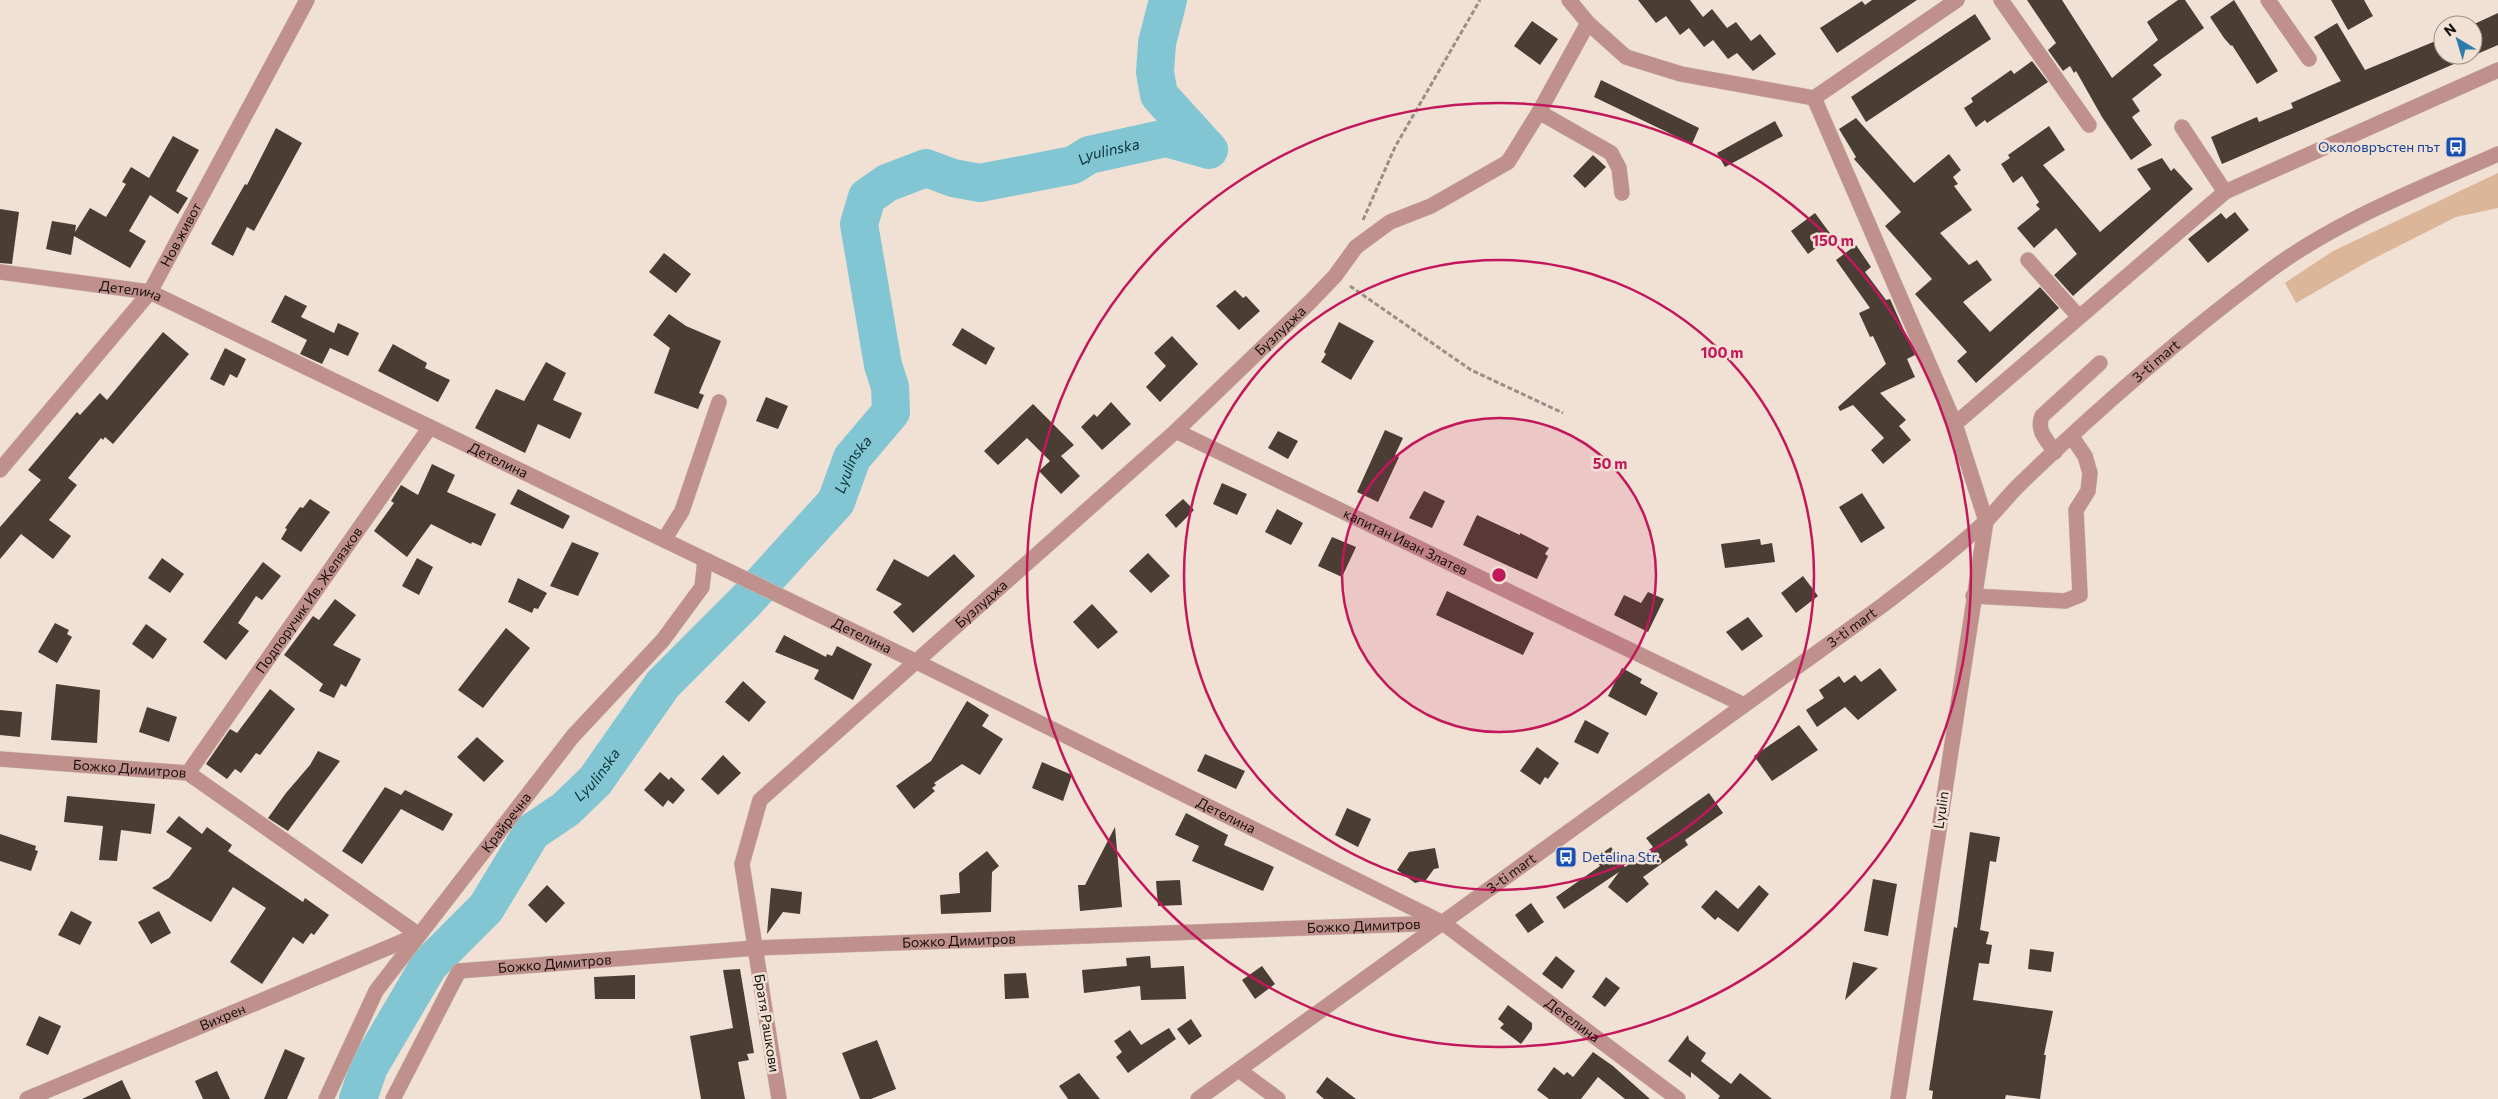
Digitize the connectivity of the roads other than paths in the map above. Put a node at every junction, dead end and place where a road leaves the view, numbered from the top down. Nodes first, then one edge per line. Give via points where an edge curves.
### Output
1 (307, 0) edge
2 (1568, 0) edge
3 (1957, 0) edge
4 (2001, 0) edge
5 (2268, 0) edge
6 (1588, 23) junction
7 (2309, 59) dead end
8 (2498, 70) edge
9 (1814, 98) junction
10 (1539, 112) junction
11 (2089, 124) dead end
12 (2182, 127) dead end
13 (2498, 154) edge
14 (2225, 192) junction
15 (1622, 193) dead end
16 (2028, 260) dead end
17 (0, 272) edge
18 (150, 292) junction
19 (2079, 317) junction
20 (2100, 363) dead end
21 (719, 402) dead end
22 (1955, 424) junction
23 (430, 427) junction
24 (1176, 431) junction
25 (2072, 438) junction
26 (2055, 452) junction
27 (0, 470) edge
28 (1986, 521) junction
29 (664, 540) junction
30 (705, 560) junction
31 (1972, 596) junction
32 (918, 662) junction
33 (1744, 706) junction
34 (0, 758) edge
35 (188, 774) junction
36 (1443, 923) junction
37 (418, 935) junction
38 (756, 948) junction
39 (1239, 1070) junction
40 (27, 1099) edge
41 (326, 1099) edge
42 (393, 1099) edge
43 (779, 1099) edge
44 (1198, 1099) edge
45 (1278, 1099) edge
46 (1678, 1099) edge
47 (1898, 1099) edge

1 - 18 street, Нов живот
2 - 6 street
3 - 9 street
4 - 11 street
5 - 7 street
6 - 9 street via 1626,57 1681,74
6 - 10 street, Бузлуджа
8 - 14 street
9 - 22 street
10 - 15 street via 1611,153 1619,168
10 - 24 street, Бузлуджа via 1508,162 1431,206 1390,222 1356,247 1310,302
12 - 14 street
13 - 25 street, 3-ti mart via 2401,196 2306,246 2266,273 2141,375
14 - 19 street
16 - 19 street
17 - 18 street, Детелина
18 - 23 street, Детелина
18 - 27 street, Нов живот
19 - 22 street
20 - 26 street via 2042,416 2039,423 2041,432
21 - 29 street via 682,511
22 - 28 street
23 - 29 street, Детелина
23 - 35 street, Подпоручик Ив. Желязков
24 - 32 street, Бузлуджа
24 - 33 street, капитан Иван Златев
25 - 26 street, 3-ti mart
25 - 31 street via 2085,456 2090,473 2088,491 2076,510 2080,595 2065,601
26 - 28 street, 3-ti mart
28 - 31 street, Lyulin
28 - 33 street, 3-ti mart via 1883,605
29 - 30 street, Детелина
30 - 32 street, Детелина
30 - 37 street, Крайречна via 702,586 663,640 573,736
31 - 47 street, Lyulin
32 - 36 street, Детелина
32 - 38 street, Бузлуджа via 760,800 742,864
33 - 36 street, 3-ti mart
34 - 35 street, Божко Димитров
35 - 37 street, Божко Димитров
36 - 38 street, Божко Димитров
36 - 39 street, 3-ti mart
36 - 46 street, Детелина
37 - 40 street, Вихрен
37 - 41 street, Крайречна via 376,991
38 - 42 street, Божко Димитров via 459,971
38 - 43 street, Братя Рашкови
39 - 44 street, 3-ti mart
39 - 45 street

